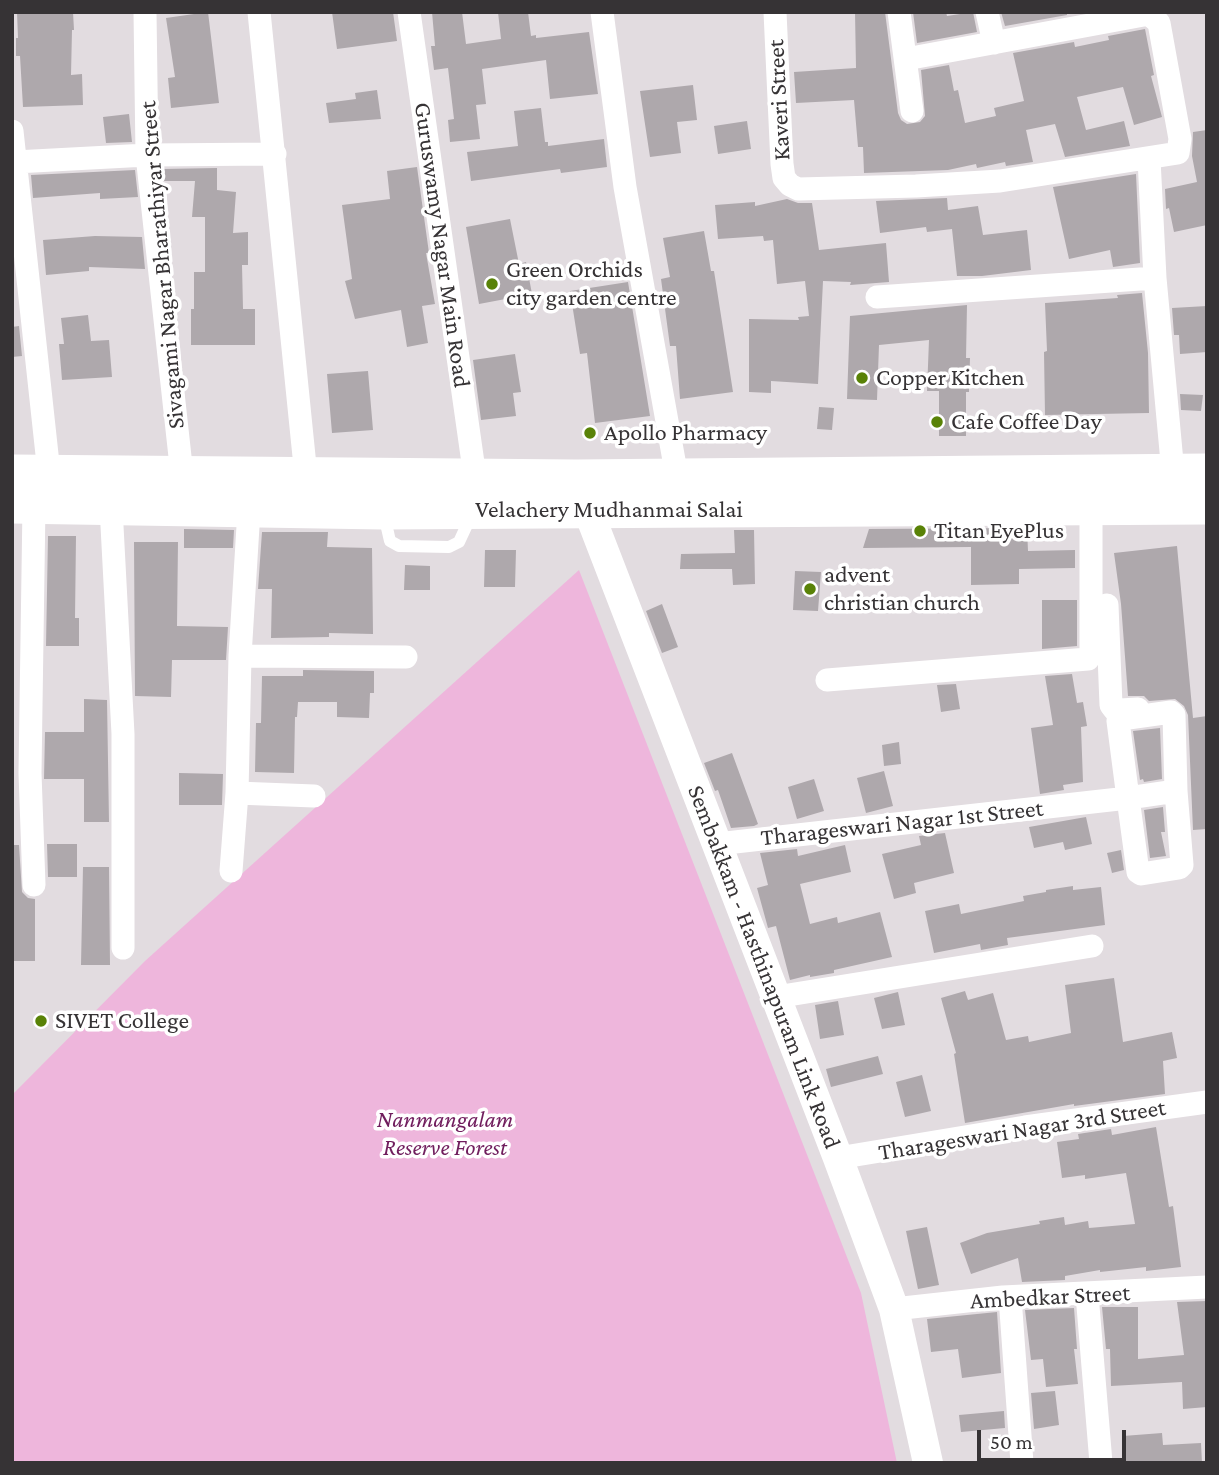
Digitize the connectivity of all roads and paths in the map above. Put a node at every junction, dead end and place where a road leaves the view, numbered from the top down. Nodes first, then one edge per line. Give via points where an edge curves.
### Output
1 (145, 12) edge
2 (259, 12) edge
3 (409, 12) edge
4 (603, 12) edge
5 (775, 12) edge
6 (899, 12) edge
7 (987, 12) edge
8 (994, 43) junction
9 (906, 59) junction
10 (912, 111) dead end
11 (12, 131) edge
12 (275, 154) junction
13 (147, 155) junction
14 (1149, 159) junction
15 (15, 162) junction
16 (1155, 278) junction
17 (877, 297) dead end
18 (1190, 472) edge
19 (12, 473) edge
20 (181, 475) junction
21 (306, 476) junction
22 (677, 477) junction
23 (474, 494) junction
24 (582, 494) junction
25 (32, 495) edge
26 (1207, 506) edge
27 (111, 507) junction
28 (1097, 507) junction
29 (249, 510) junction
30 (240, 656) junction
31 (406, 657) dead end
32 (827, 680) dead end
33 (1163, 707) dead end
34 (21, 773) edge
35 (1175, 791) junction
36 (237, 793) junction
37 (314, 796) dead end
38 (1128, 798) junction
39 (717, 844) junction
40 (231, 871) dead end
41 (34, 885) dead end
42 (1092, 946) dead end
43 (123, 948) dead end
44 (776, 997) junction
45 (1207, 1102) edge
46 (838, 1158) junction
47 (1207, 1287) edge
48 (1087, 1294) junction
49 (1010, 1297) junction
50 (894, 1309) junction
51 (928, 1463) edge
52 (1022, 1463) edge
53 (1101, 1463) edge

1 - 13 street, Sivagami Nagar Bharathiyar Street
2 - 12 street
3 - 23 street, Guruswamy Nagar Main Road
4 - 22 street via 625,187
5 - 14 street, Kaveri Street via 782,164 790,185 808,190 1000,181
6 - 9 street
7 - 8 street
8 - 9 street
8 - 14 street via 1149,14 1159,23 1180,139 1178,153
9 - 10 street
11 - 15 street
12 - 13 street
12 - 21 street
13 - 15 street
13 - 20 street, Sivagami Nagar Bharathiyar Street
14 - 16 street
15 - 25 street
16 - 17 street
16 - 18 street
18 - 22 main road, Velachery Mudhanmai Salai
19 - 25 main road, Velachery Mudhanmai Salai
20 - 21 main road, Velachery Mudhanmai Salai
20 - 25 main road, Velachery Mudhanmai Salai
21 - 23 main road, Velachery Mudhanmai Salai
22 - 24 main road, Velachery Mudhanmai Salai
23 - 24 main road, Velachery Mudhanmai Salai
23 - 29 main road, Velachery Mudhanmai Salai via 383,511
24 - 28 main road, Velachery Mudhanmai Salai
24 - 39 street, Sembakkam - Hasthinapuram Link Road
25 - 27 main road, Velachery Mudhanmai Salai
25 - 34 street
26 - 28 main road, Velachery Mudhanmai Salai
27 - 29 main road, Velachery Mudhanmai Salai
27 - 43 street via 122,734
28 - 32 street via 1088,659
28 - 33 street via 1111,705 1120,710
29 - 30 street
30 - 31 street
30 - 36 street
34 - 41 street
35 - 38 street, Tharageswari Nagar 1st Street
35 - 38 street via 1182,865 1141,874
35 - 38 street via 1174,715 1121,719
36 - 37 street
36 - 40 street
38 - 39 street, Tharageswari Nagar 1st Street
39 - 44 street, Sembakkam - Hasthinapuram Link Road
42 - 44 street
44 - 46 street, Sembakkam - Hasthinapuram Link Road
45 - 46 street, Tharageswari Nagar 3rd Street
46 - 50 street, Sembakkam - Hasthinapuram Link Road
47 - 48 street, Ambedkar Street
48 - 49 street, Ambedkar Street
48 - 53 street
49 - 50 street, Ambedkar Street
49 - 52 street
50 - 51 street, Sembakkam - Hasthinapuram Link Road

